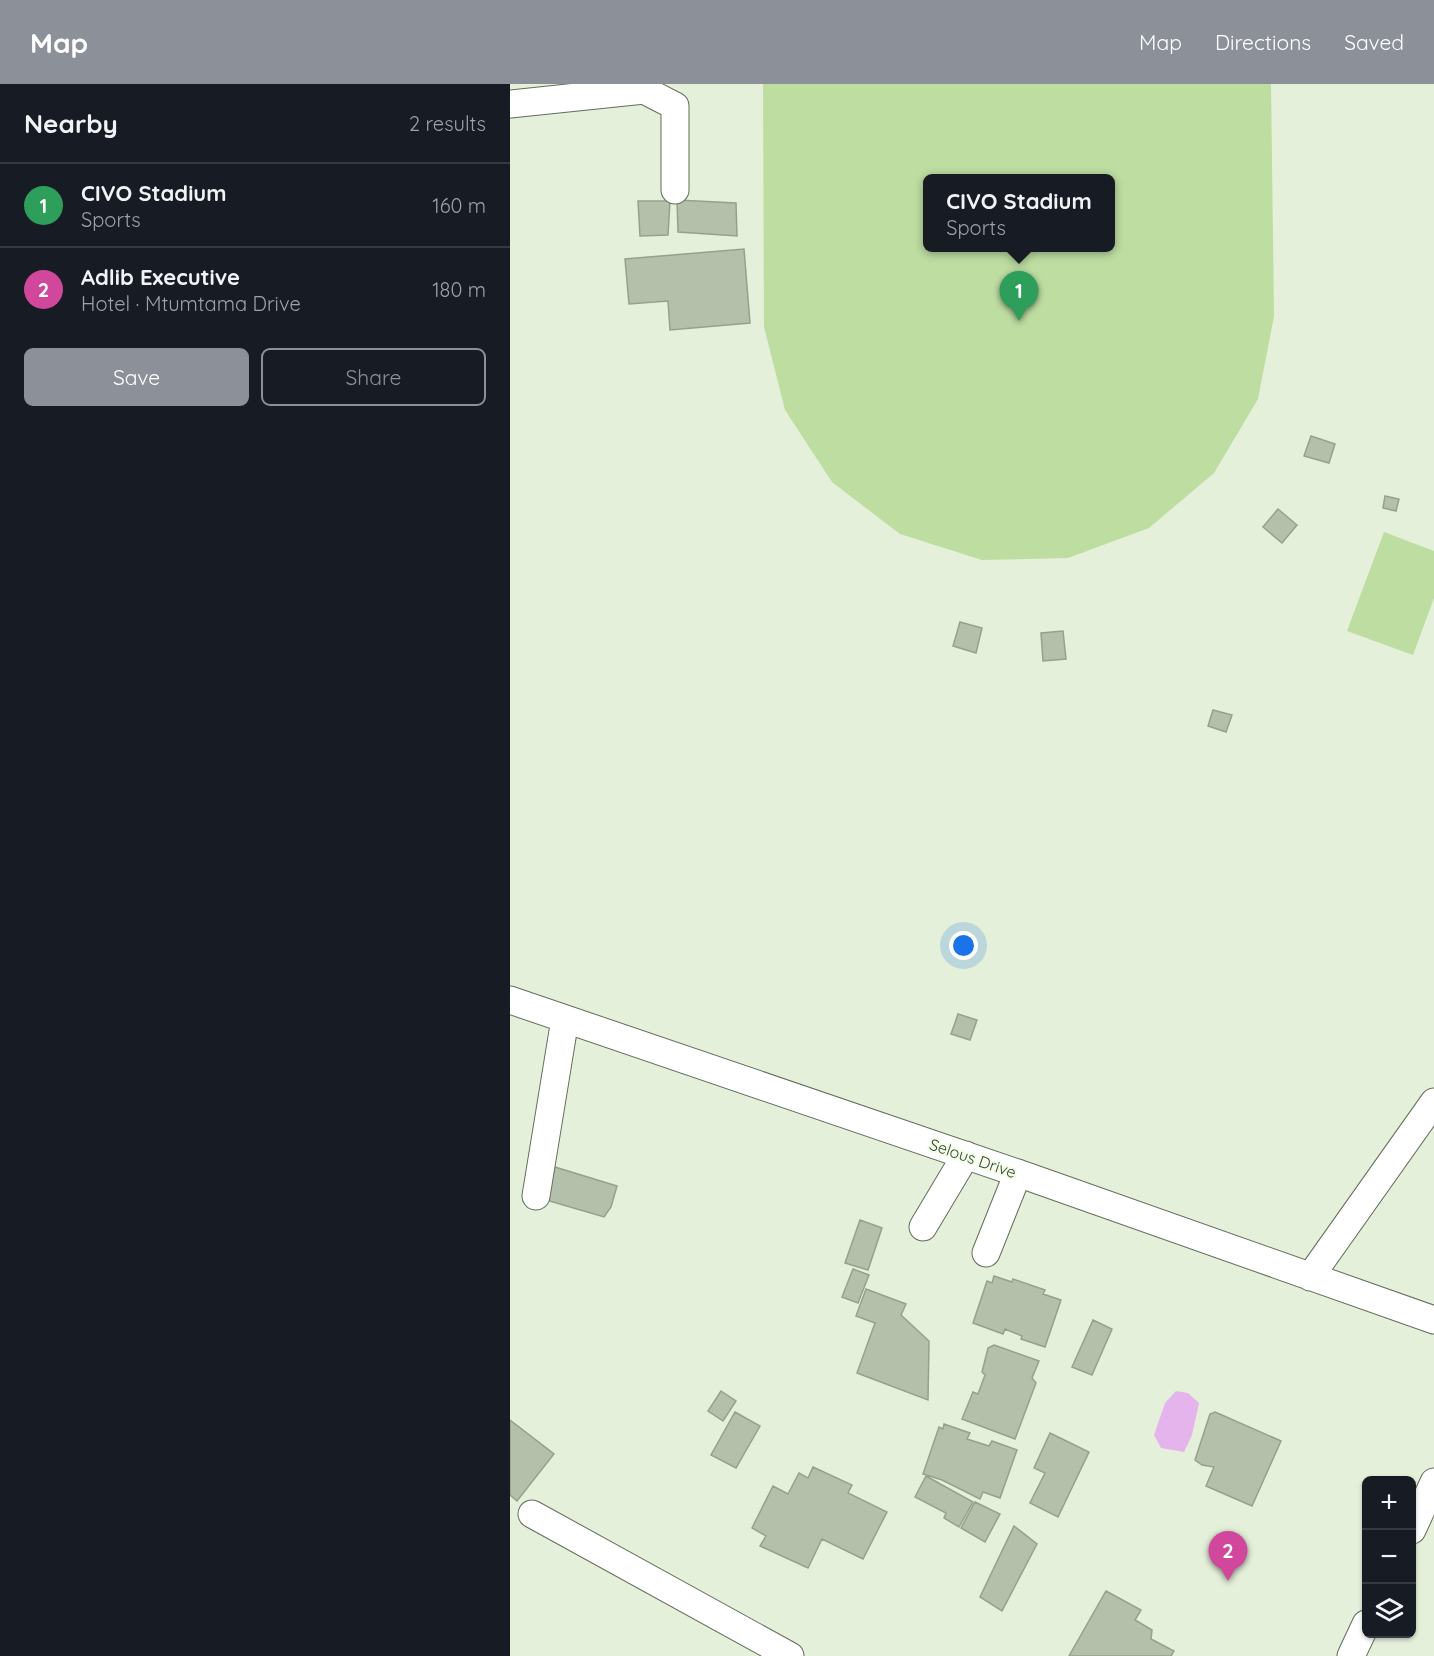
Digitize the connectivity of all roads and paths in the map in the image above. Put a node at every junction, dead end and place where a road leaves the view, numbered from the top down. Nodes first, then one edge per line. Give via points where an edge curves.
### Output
1 (510, 104) edge
2 (675, 190) dead end
3 (510, 1000) edge
4 (565, 1019) junction
5 (1434, 1102) edge
6 (966, 1155) junction
7 (1018, 1173) junction
8 (536, 1196) dead end
9 (923, 1227) dead end
10 (986, 1253) dead end
11 (1310, 1277) junction
12 (1434, 1320) edge
13 (1434, 1482) edge
14 (532, 1514) dead end
15 (1416, 1521) edge
16 (1362, 1633) edge
17 (790, 1656) edge
18 (1351, 1656) edge

1 - 2 street via 644,90 675,106
3 - 4 street, Selous Drive
4 - 6 street, Selous Drive
4 - 8 street
5 - 11 street
6 - 7 street, Selous Drive
6 - 9 street
7 - 10 street
7 - 11 street, Selous Drive
11 - 12 street, Selous Drive
13 - 15 street
14 - 17 street
16 - 18 street

